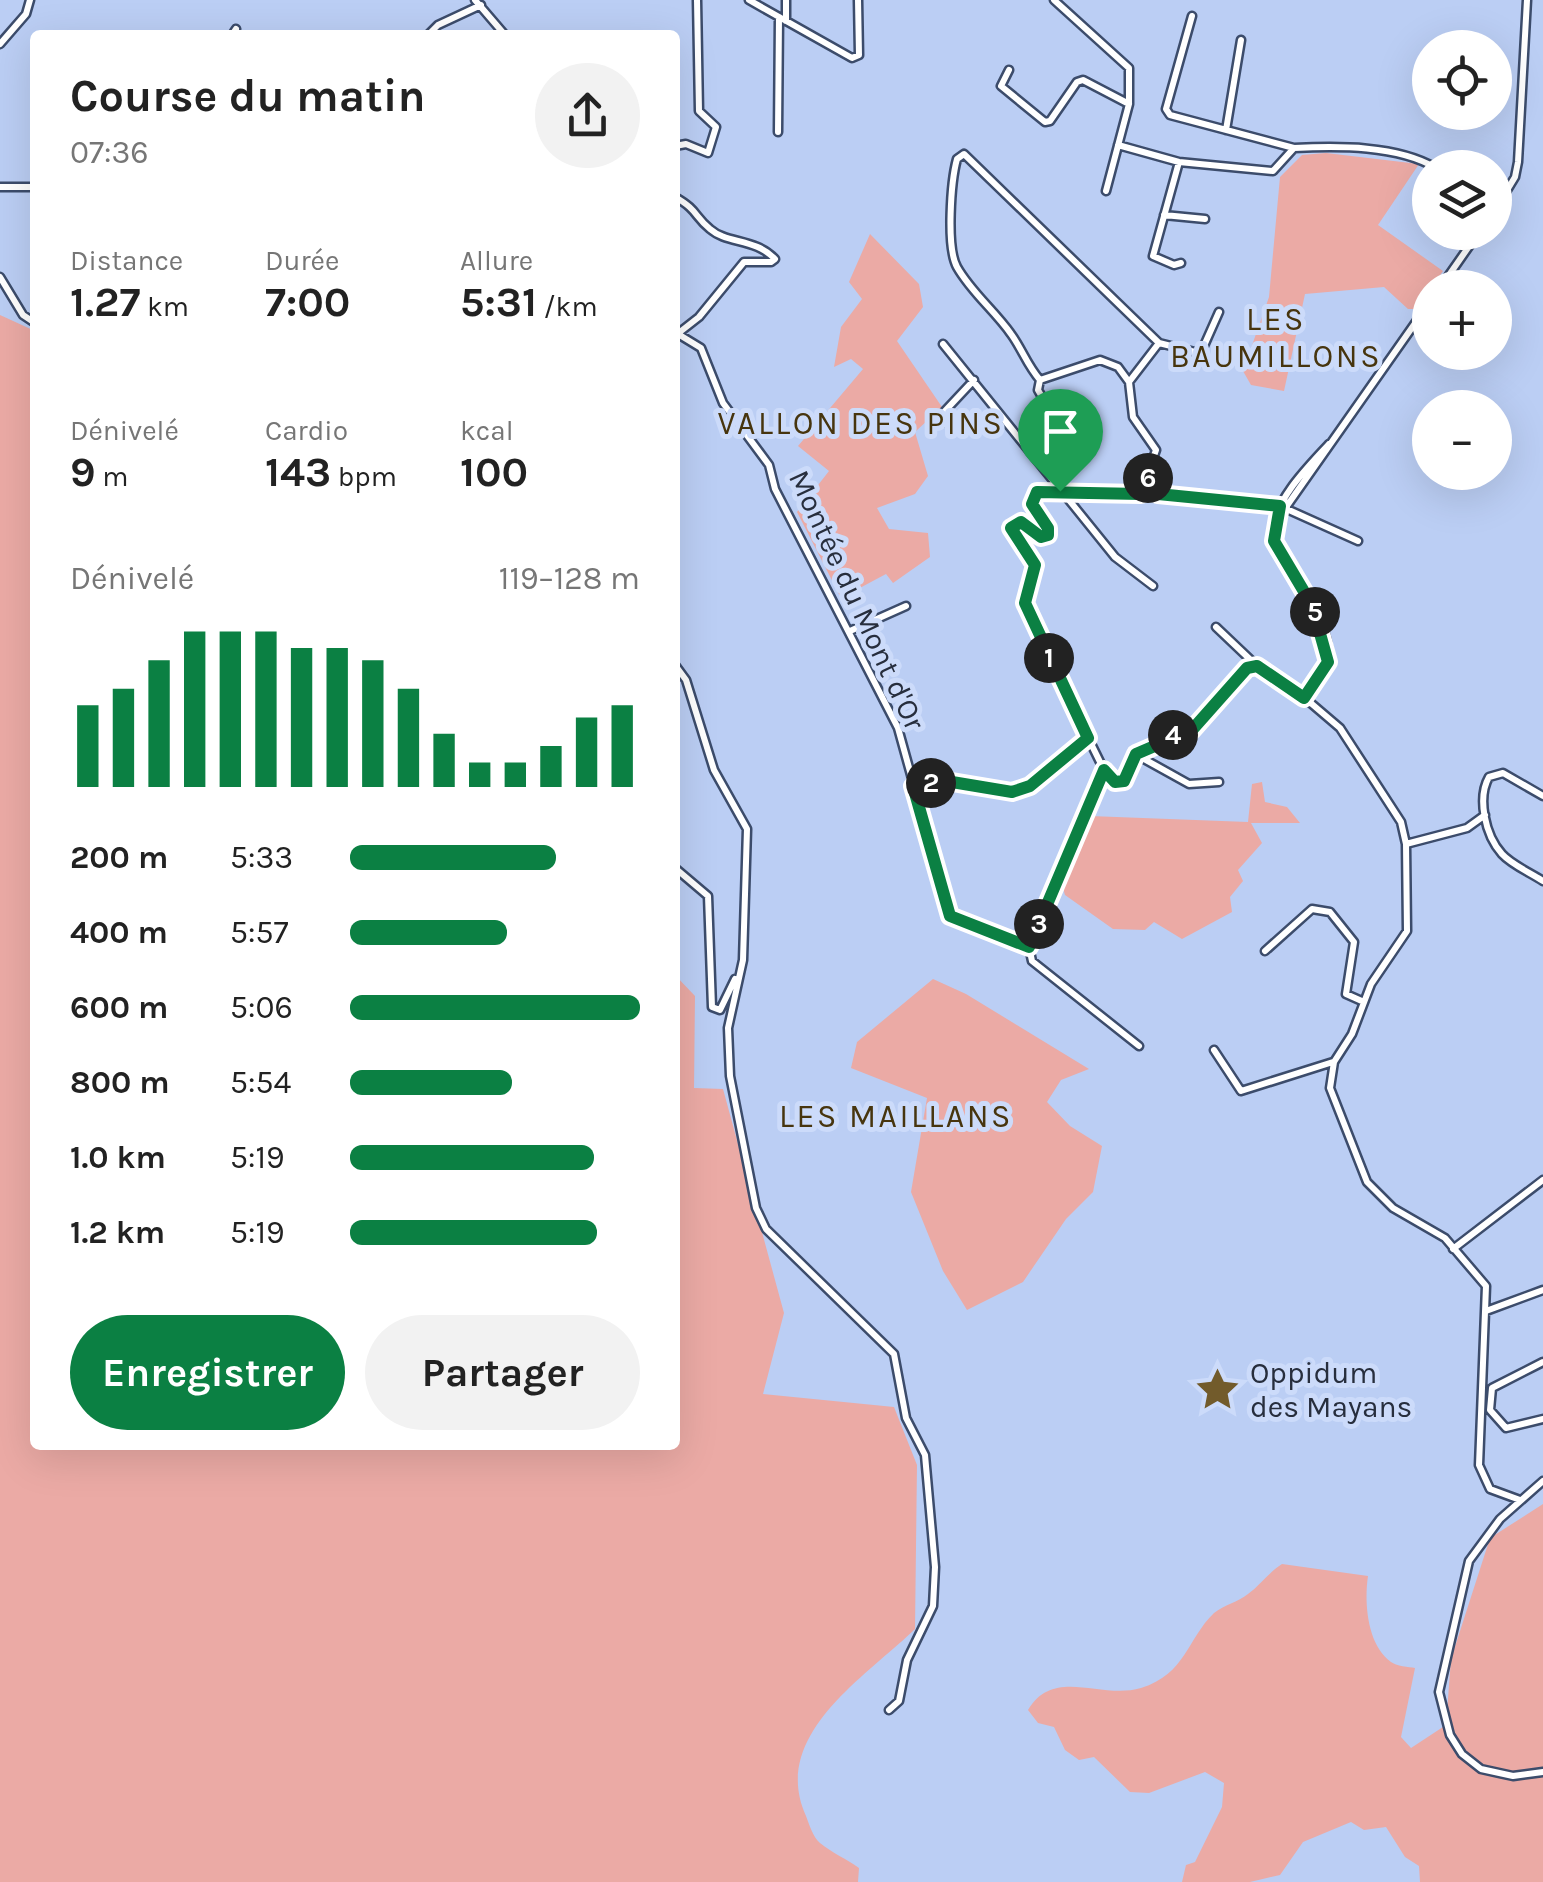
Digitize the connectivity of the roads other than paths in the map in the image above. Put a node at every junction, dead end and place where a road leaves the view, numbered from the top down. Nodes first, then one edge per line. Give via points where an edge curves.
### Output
1 (30, 0) edge
2 (697, 0) edge
3 (749, 0) edge
4 (786, 0) edge
5 (858, 0) edge
6 (1054, 0) edge
7 (1527, 0) edge
8 (478, 3) edge
9 (1192, 16) dead end
10 (782, 19) junction
11 (433, 30) edge
12 (501, 30) edge
13 (1242, 40) dead end
14 (0, 44) edge
15 (1010, 70) dead end
16 (1130, 104) junction
17 (1226, 130) junction
18 (778, 132) dead end
19 (680, 145) edge
20 (1118, 145) junction
21 (1294, 148) junction
22 (1412, 156) edge
23 (1179, 162) junction
24 (1512, 174) edge
25 (0, 187) edge
26 (30, 187) edge
27 (1106, 191) dead end
28 (680, 200) edge
29 (1164, 215) junction
30 (1204, 219) dead end
31 (1181, 263) dead end
32 (0, 277) edge
33 (1219, 312) dead end
34 (30, 319) edge
35 (1412, 327) edge
36 (680, 333) edge
37 (680, 337) edge
38 (943, 344) dead end
39 (1159, 344) junction
40 (974, 380) junction
41 (1040, 380) junction
42 (1129, 382) junction
43 (1084, 412) dead end
44 (947, 423) dead end
45 (1149, 476) junction
46 (1060, 491) junction
47 (1141, 494) junction
48 (1158, 494) junction
49 (1283, 507) junction
50 (1358, 540) dead end
51 (1153, 586) dead end
52 (906, 606) dead end
53 (1216, 628) dead end
54 (850, 631) junction
55 (1257, 666) junction
56 (680, 672) edge
57 (1304, 698) junction
58 (1088, 738) junction
59 (1136, 754) junction
60 (1104, 770) junction
61 (1219, 782) dead end
62 (913, 786) junction
63 (1543, 796) edge
64 (1484, 815) junction
65 (1406, 844) junction
66 (680, 872) edge
67 (1543, 881) edge
68 (1029, 947) junction
69 (743, 948) junction
70 (1265, 951) dead end
71 (1364, 1002) junction
72 (1139, 1046) dead end
73 (1214, 1050) dead end
74 (1334, 1062) junction
75 (1543, 1180) edge
76 (1453, 1248) junction
77 (1543, 1290) edge
78 (1486, 1311) junction
79 (1543, 1362) edge
80 (1543, 1419) edge
81 (1482, 1420) junction
82 (1497, 1422) junction
83 (1543, 1480) edge
84 (1520, 1500) junction
85 (888, 1710) dead end
86 (1543, 1772) edge

1 - 14 street
2 - 19 street via 699,111 716,126 708,152
3 - 10 street
4 - 10 street
5 - 10 street via 860,55 852,58
6 - 16 street via 1129,68
7 - 24 street
8 - 11 street
8 - 12 street
9 - 17 street via 1166,109 1170,116
10 - 18 street
13 - 17 street
15 - 16 street via 1001,86 1044,122 1083,80
16 - 20 street
17 - 21 street
20 - 23 street
20 - 27 street
21 - 22 street
21 - 23 street via 1273,172
23 - 29 street
25 - 26 street
28 - 36 street via 696,208 714,232 746,240 775,258 744,262
29 - 30 street
29 - 31 street via 1152,256
32 - 34 street
33 - 39 street via 1203,348
35 - 49 street
37 - 54 street, Montée du Mont d'Or via 701,348 723,403 769,465 775,490
38 - 40 street
39 - 41 street via 964,154 954,176 953,256
39 - 42 street
40 - 44 street via 944,412
40 - 46 street
41 - 42 street via 1100,360 1112,362
41 - 43 street via 1038,390 1074,452 1096,439
42 - 45 street via 1134,416 1156,450
45 - 47 street
45 - 48 street
46 - 47 street
46 - 51 street via 1114,558
46 - 58 street via 1037,492 1031,500 1048,528 1044,538 1021,522 1011,528 1035,565 1025,603 1033,626
47 - 48 street
48 - 49 street
49 - 50 street
49 - 57 street via 1274,524 1278,553 1312,605 1328,662
52 - 54 street
53 - 55 street
54 - 62 street, Montée du Mont d'Or via 898,728
55 - 57 street
55 - 59 street via 1247,668 1192,730
56 - 69 street via 714,770 746,829
57 - 65 street via 1340,728 1401,822
58 - 60 street
58 - 62 street via 1030,786 1012,792 946,781
59 - 60 street via 1124,781 1115,782
59 - 61 street via 1188,784
60 - 68 street
62 - 68 street, Montée du Mont d'Or via 950,916
63 - 64 street via 1497,773 1483,790
64 - 65 street via 1467,828
64 - 67 street via 1502,854
65 - 71 street via 1407,932
66 - 69 street via 708,896 712,1007 720,1010
68 - 72 street via 1032,961
69 - 85 street via 728,1028 730,1076 756,1208 766,1229 894,1354 906,1418 925,1455 933,1606 907,1660 900,1700
70 - 71 street via 1312,908 1330,912 1354,942 1346,994
71 - 74 street
73 - 74 street via 1241,1091
74 - 76 street via 1330,1088 1368,1182 1393,1208 1436,1230
75 - 76 street
76 - 78 street via 1486,1286
77 - 78 street
78 - 81 street
79 - 82 street via 1492,1388 1490,1410
80 - 82 street via 1516,1428
81 - 82 street
81 - 84 street via 1484,1482
83 - 84 street
84 - 86 street via 1470,1562 1439,1692 1462,1754 1482,1769 1513,1776

